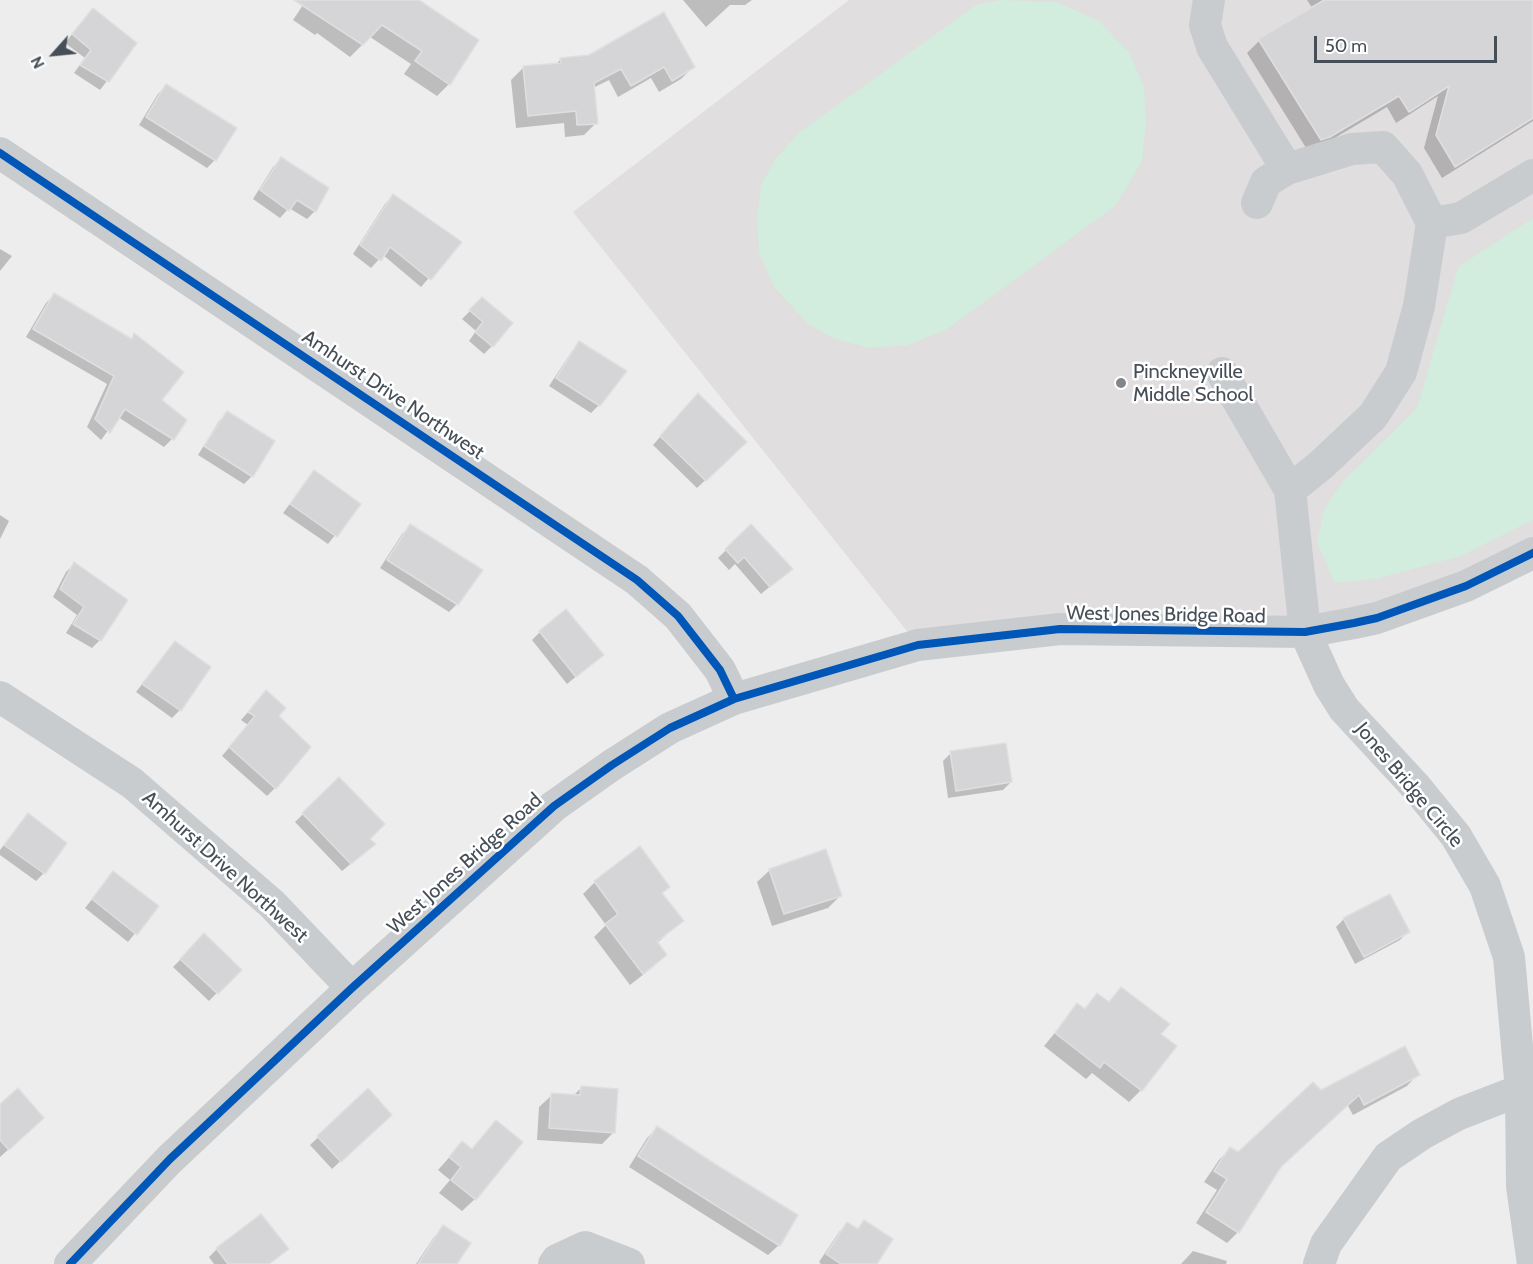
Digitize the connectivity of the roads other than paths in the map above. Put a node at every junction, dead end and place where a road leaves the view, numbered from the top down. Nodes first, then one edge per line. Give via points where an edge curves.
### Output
1 (1209, 0) edge
2 (0, 153) edge
3 (1287, 169) junction
4 (1533, 175) edge
5 (1257, 203) dead end
6 (1432, 223) junction
7 (1222, 373) dead end
8 (1290, 490) junction
9 (1533, 553) edge
10 (1305, 632) junction
11 (0, 697) edge
12 (734, 699) junction
13 (352, 988) junction
14 (1521, 1090) junction
15 (70, 1264) edge
16 (554, 1264) edge
17 (629, 1264) edge
18 (1318, 1264) edge
19 (1533, 1264) edge

1 - 3 street via 1205,25 1212,47
2 - 12 street, Amhurst Drive Northwest via 637,580 678,616 720,670
3 - 5 street via 1266,182
3 - 6 street via 1352,148 1383,147 1407,174
4 - 6 street via 1461,218
6 - 8 street via 1419,306 1401,372 1373,416
7 - 8 street
8 - 10 street, Jones Bridge Circle
9 - 10 street, West Jones Bridge Road via 1466,586 1388,614
10 - 12 street, West Jones Bridge Road via 1060,629 918,645
10 - 14 street, Jones Bridge Circle via 1344,709 1456,836 1485,886 1509,957
11 - 13 street, Amhurst Drive Northwest via 132,783 272,904
12 - 13 street, West Jones Bridge Road via 670,728 554,807
13 - 15 street, West Jones Bridge Road via 170,1159
14 - 18 street via 1459,1113 1388,1157 1326,1244
14 - 19 street, Jones Bridge Circle via 1522,1186
16 - 17 street via 585,1247

